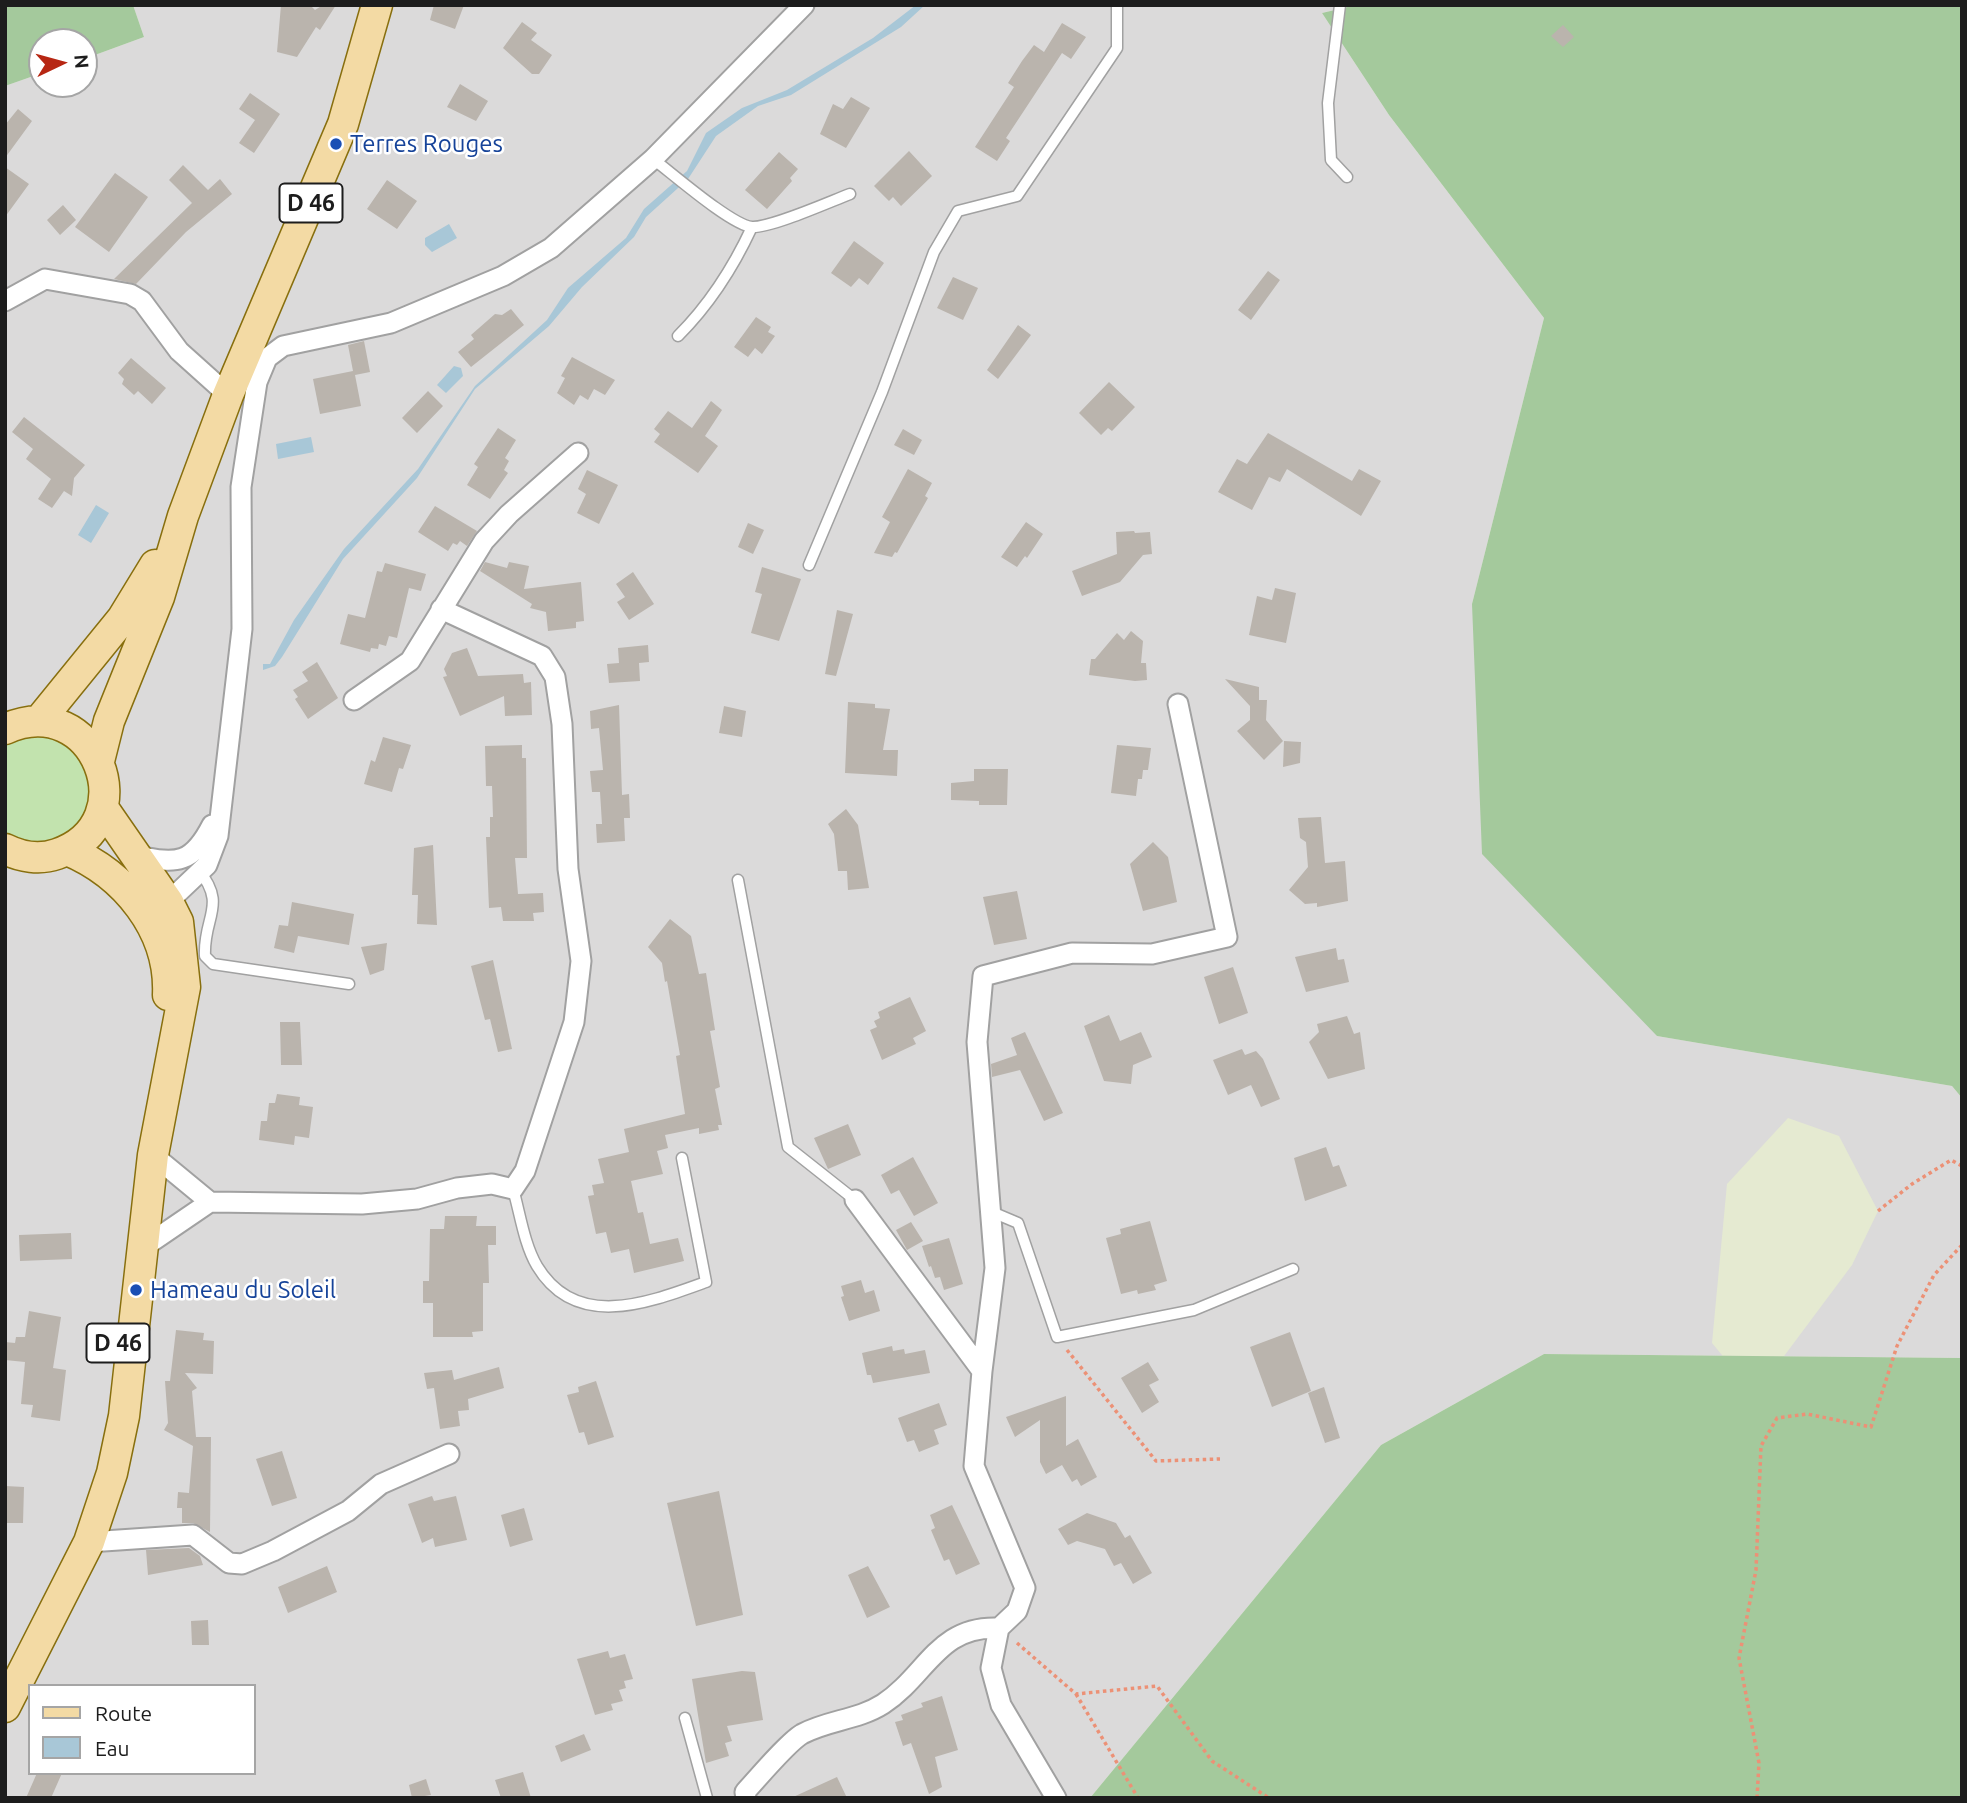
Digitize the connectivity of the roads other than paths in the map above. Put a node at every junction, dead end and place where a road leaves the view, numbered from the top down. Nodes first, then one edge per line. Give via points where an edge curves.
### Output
1 (377, 5) edge
2 (804, 5) edge
3 (1117, 5) edge
4 (1340, 5) edge
5 (653, 159) junction
6 (1347, 177) dead end
7 (850, 194) dead end
8 (751, 227) junction
9 (5, 301) edge
10 (678, 336) dead end
11 (228, 395) junction
12 (578, 453) dead end
13 (183, 516) junction
14 (809, 565) dead end
15 (441, 609) junction
16 (354, 700) dead end
17 (1178, 704) dead end
18 (39, 721) junction
19 (5, 729) edge
20 (99, 761) junction
21 (103, 808) junction
22 (5, 849) edge
23 (67, 850) junction
24 (137, 856) junction
25 (195, 865) junction
26 (738, 880) dead end
27 (127, 889) junction
28 (168, 902) junction
29 (349, 984) dead end
30 (153, 1155) junction
31 (682, 1158) dead end
32 (513, 1189) junction
33 (855, 1200) joint
34 (209, 1202) junction
35 (992, 1212) junction
36 (141, 1249) junction
37 (1293, 1269) dead end
38 (982, 1371) junction
39 (449, 1454) dead end
40 (89, 1542) junction
41 (999, 1628) junction
42 (5, 1679) edge
43 (5, 1707) edge
44 (685, 1718) dead end
45 (707, 1798) edge
46 (746, 1798) edge
47 (1056, 1798) edge

1 - 11 main road, D 46 via 340,134
2 - 5 street
3 - 14 lane via 1117,48 1017,196 958,211 934,252 882,392
4 - 6 lane via 1328,103 1331,160
5 - 8 lane
5 - 25 street via 551,248 503,276 391,323 283,346 267,358 257,382 241,487 242,629 218,836 207,865
7 - 8 lane
8 - 10 lane via 734,265
9 - 11 street via 45,279 130,294 142,301 178,351
11 - 13 main road, D 46
12 - 15 street via 484,541
13 - 18 main road, D 46 via 122,619
13 - 20 main road, D 46 via 162,589 109,721
15 - 16 street via 410,661
15 - 32 street via 542,656 555,677 562,724 568,869 581,961 574,1022 525,1171
17 - 35 street via 1227,937 1152,954 1072,953 983,976 977,1042
18 - 19 main road
18 - 20 main road via 74,732
20 - 21 main road
21 - 23 main road via 90,833
21 - 24 main road, D 46
22 - 23 main road via 31,857
23 - 27 main road, D 46 via 99,865
24 - 25 street
24 - 28 main road, D 46
25 - 28 street
25 - 29 lane via 215,896 205,947 205,956 213,964
26 - 33 lane via 788,1147
27 - 28 street
27 - 42 main road, D 46 via 158,938 168,990 135,1184 109,1429 66,1555
28 - 30 main road, D 46 via 183,940 185,987
30 - 34 street
30 - 36 main road, D 46
31 - 32 lane via 706,1282 615,1308 574,1303 553,1288 536,1264
32 - 34 street via 492,1184 362,1204
33 - 38 street
34 - 36 street
35 - 37 lane via 1018,1223 1057,1337 1194,1310
35 - 38 street via 995,1268
36 - 40 main road, D 46 via 124,1416 112,1473
38 - 41 street via 974,1466 1025,1588 1017,1611
39 - 40 street via 381,1484 348,1511 242,1564 229,1563 193,1535
40 - 43 main road, D 46
41 - 46 street via 978,1627 948,1638 895,1696 866,1715 802,1734 745,1791
41 - 47 street via 991,1668 1001,1705
44 - 45 lane

